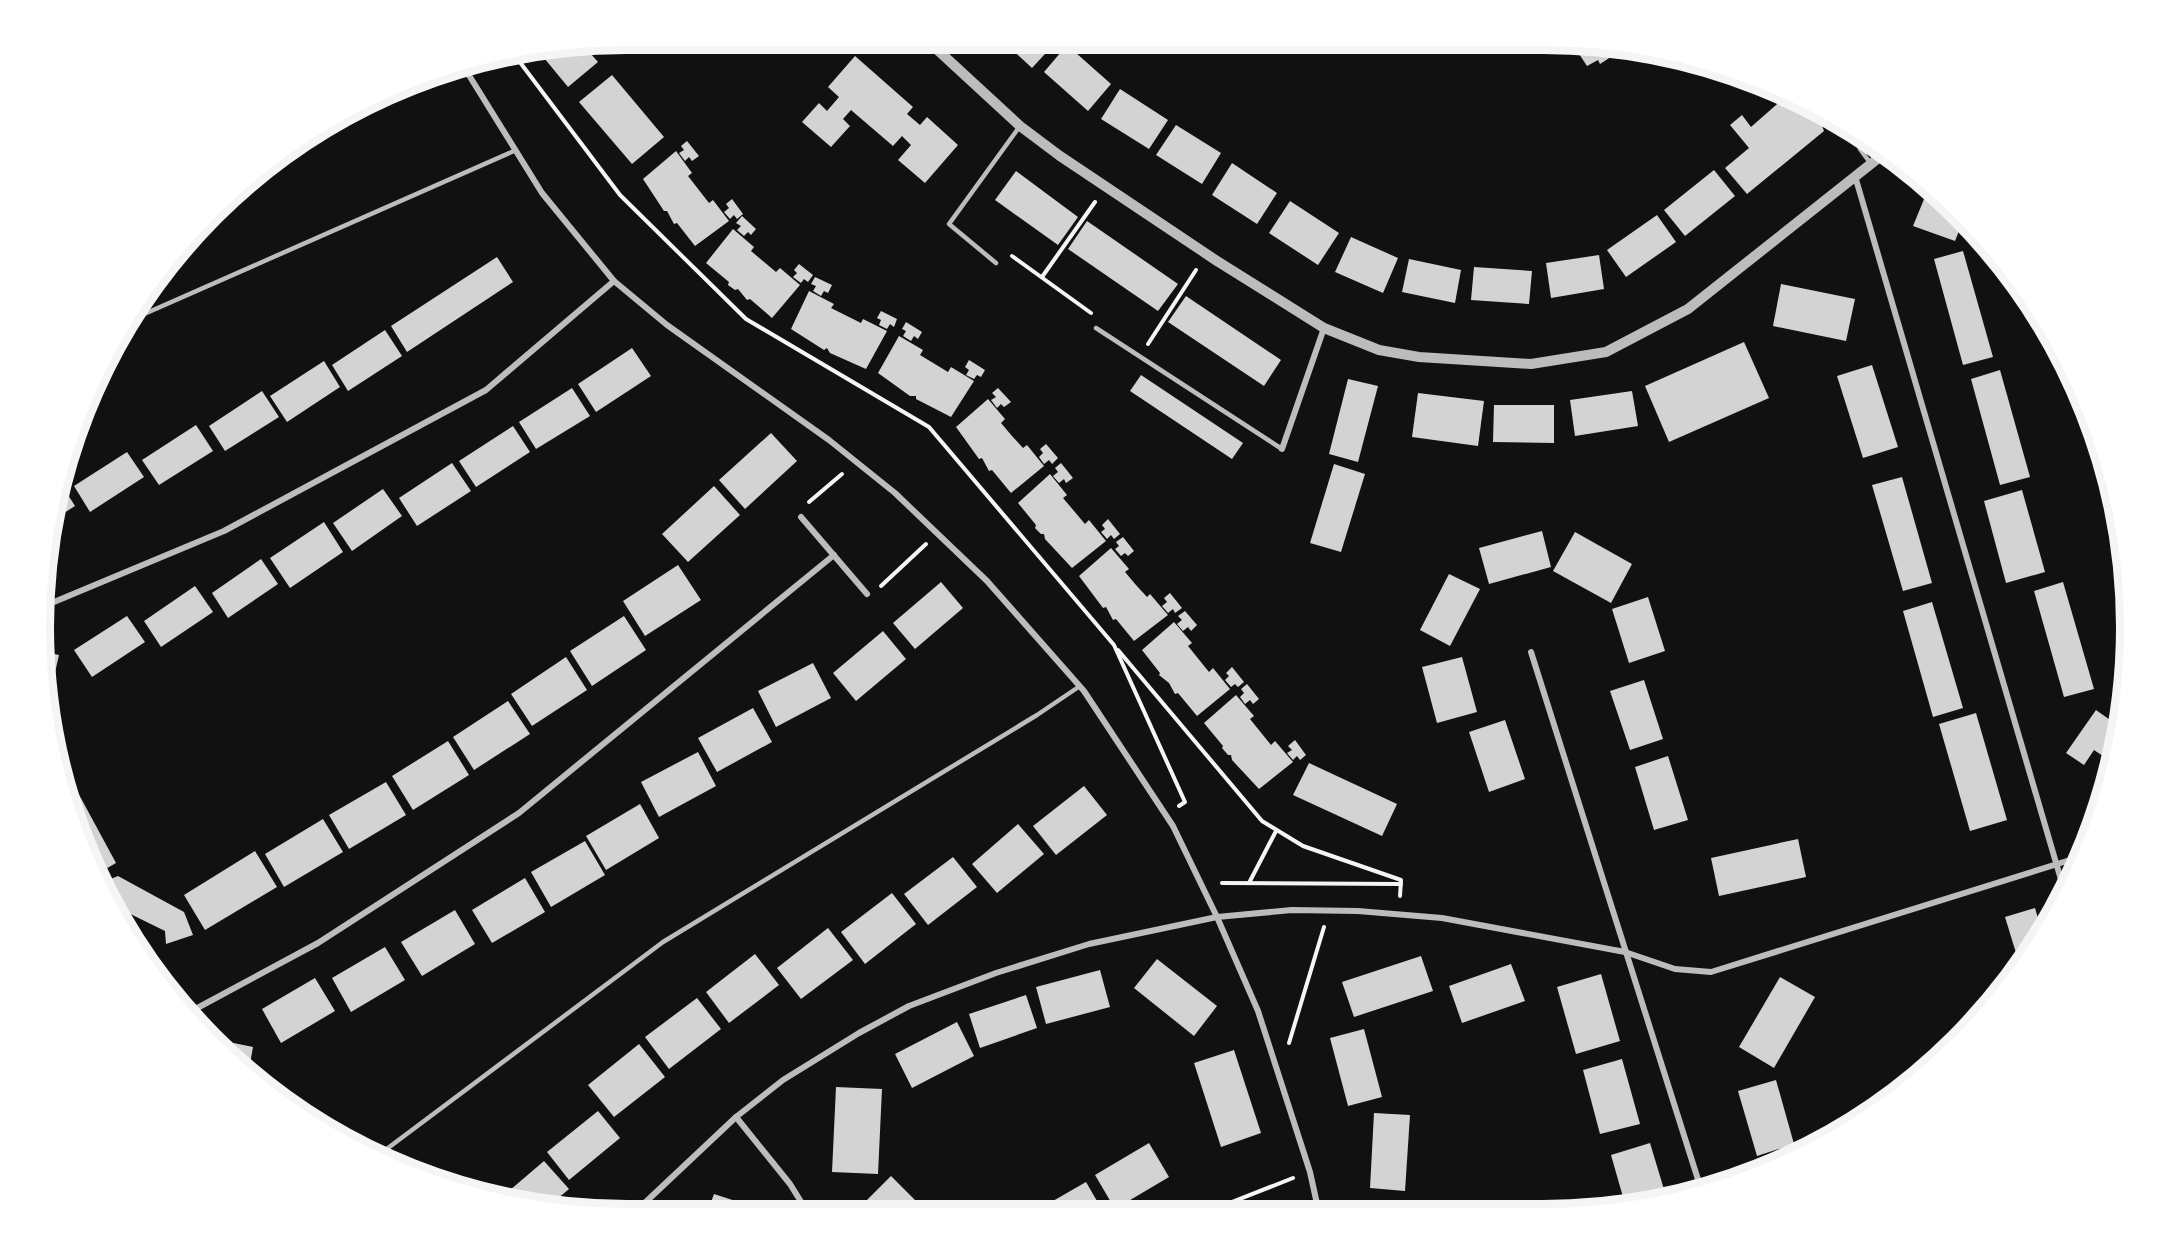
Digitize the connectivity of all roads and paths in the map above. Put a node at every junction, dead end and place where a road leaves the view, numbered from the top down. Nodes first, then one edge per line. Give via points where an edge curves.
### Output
1 (938, 50) edge
2 (518, 60) edge
3 (467, 72) edge
4 (1020, 126) junction
5 (1859, 144) edge
6 (514, 151) junction
7 (1878, 158) edge
8 (1871, 164) junction
9 (1855, 176) junction
10 (1106, 187) junction
11 (1206, 254) junction
12 (996, 263) joint
13 (1042, 277) junction
14 (614, 281) junction
15 (141, 315) edge
16 (1096, 328) joint
17 (1324, 328) junction
18 (1139, 357) junction
19 (1282, 449) joint
20 (849, 469) dead end
21 (808, 503) dead end
22 (801, 517) dead end
23 (939, 532) junction
24 (834, 555) junction
25 (867, 594) joint
26 (51, 603) edge
27 (1114, 645) junction
28 (1531, 652) dead end
29 (1080, 686) junction
30 (1166, 815) junction
31 (1276, 831) junction
32 (2070, 860) edge
33 (2056, 865) junction
34 (2061, 880) edge
35 (1200, 883) junction
36 (1249, 883) junction
37 (1401, 884) junction
38 (1329, 911) junction
39 (1398, 915) junction
40 (1217, 917) junction
41 (1625, 952) junction
42 (195, 1009) edge
43 (1279, 1075) junction
44 (736, 1117) junction
45 (385, 1150) edge
46 (1311, 1172) junction
47 (1699, 1182) edge
48 (644, 1204) edge
49 (802, 1204) edge
50 (1227, 1204) edge
51 (1317, 1204) edge

1 - 4 street
2 - 27 path via 620,195 677,254 746,319 929,427
3 - 6 street
4 - 10 street
4 - 12 lane via 949,224
5 - 8 lane
6 - 14 street via 542,193
6 - 15 lane
7 - 8 street
8 - 9 street
9 - 17 street via 1688,309 1606,352 1531,364 1419,357 1379,350
9 - 33 street
10 - 11 street
10 - 13 path
11 - 17 street
11 - 18 path
12 - 13 path via 1010,255
13 - 16 path via 1091,311
14 - 23 street via 667,325 829,440
14 - 26 street via 486,390 224,531
16 - 18 lane
17 - 19 street
18 - 19 lane
20 - 21 path
22 - 24 street
23 - 25 path via 870,597
23 - 29 street
24 - 25 street
24 - 42 street via 519,813 318,943
27 - 30 path via 1185,802
27 - 31 path via 1262,821
28 - 41 street
29 - 30 street
29 - 45 lane via 663,942
30 - 35 street
31 - 36 path
31 - 37 path via 1303,846 1401,880
32 - 33 street
33 - 34 street
33 - 41 street via 1711,972 1675,969
35 - 36 path
35 - 40 street
36 - 37 path
37 - 39 path
38 - 39 street
38 - 40 street
38 - 43 path
39 - 41 street via 1442,918
40 - 43 street via 1258,1011
40 - 44 street via 1089,944 909,1006 783,1080
41 - 47 street
43 - 46 street
44 - 48 street
44 - 49 street
46 - 50 path
46 - 51 street

